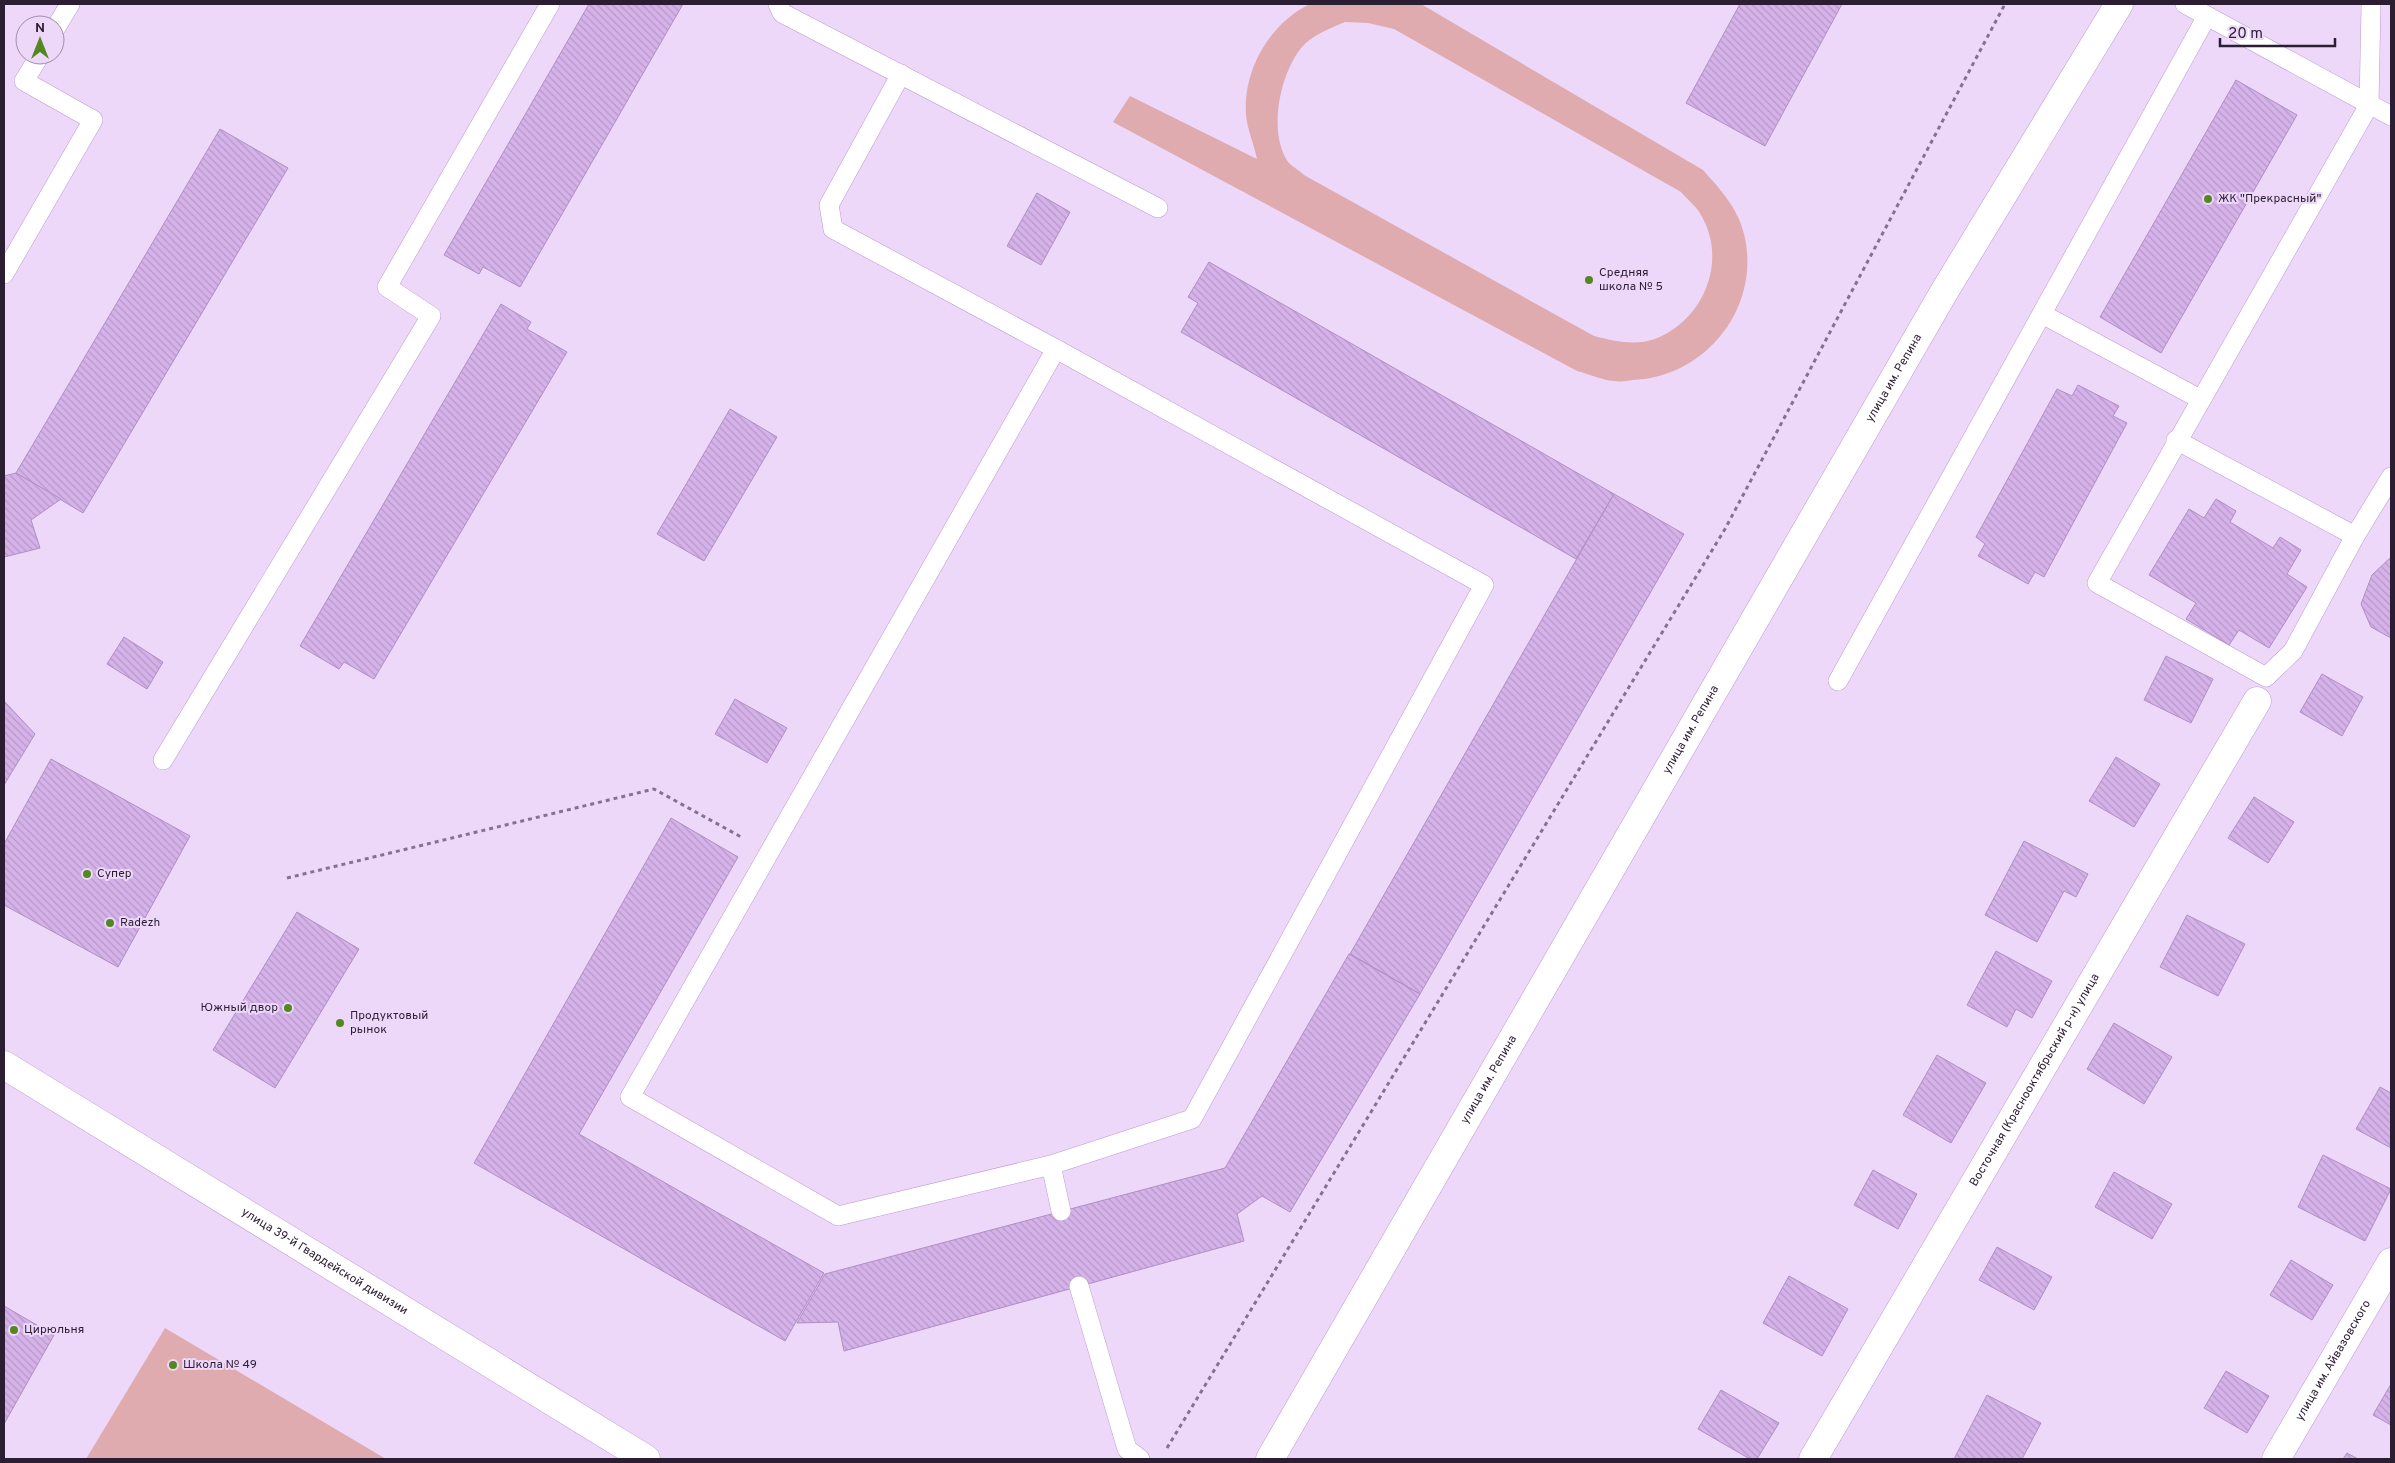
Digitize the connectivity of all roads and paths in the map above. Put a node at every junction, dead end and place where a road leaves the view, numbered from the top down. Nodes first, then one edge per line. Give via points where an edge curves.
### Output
1 (70, 4) edge
2 (550, 4) edge
3 (778, 4) edge
4 (2005, 4) edge
5 (2119, 4) edge
6 (2185, 4) edge
7 (2371, 4) edge
8 (63, 15) edge
9 (2207, 16) junction
10 (34, 65) edge
11 (901, 74) junction
12 (2369, 105) junction
13 (2391, 116) edge
14 (1158, 208) dead end
15 (4, 274) edge
16 (2042, 314) junction
17 (1056, 349) junction
18 (2200, 399) junction
19 (2176, 440) junction
20 (2391, 478) edge
21 (2355, 536) junction
22 (1838, 681) dead end
23 (2257, 700) dead end
24 (164, 760) dead end
25 (769, 853) junction
26 (287, 878) dead end
27 (4, 1065) edge
28 (1051, 1165) junction
29 (1061, 1211) dead end
30 (2391, 1262) edge
31 (1079, 1286) dead end
32 (1166, 1451) dead end
33 (646, 1459) edge
34 (1140, 1459) edge
35 (1270, 1459) edge
36 (1813, 1459) edge
37 (2276, 1459) edge

1 - 8 lane
2 - 24 lane via 387,287 431,316
3 - 11 lane via 782,13
4 - 32 path via 1725,528
5 - 35 street, улица им. Репина via 1944,292
6 - 9 lane
7 - 12 lane
9 - 12 lane
9 - 16 lane
10 - 15 lane via 24,81 93,120
11 - 14 lane
11 - 17 lane via 829,205 832,229
12 - 13 lane
12 - 18 lane
16 - 18 lane
16 - 22 lane
17 - 25 lane
17 - 28 lane via 1484,585 1192,1119
18 - 19 lane
19 - 21 lane
19 - 21 lane via 2097,583 2266,677 2293,651
20 - 21 lane
23 - 36 street, Восточная (Краснооктябрьский р-н) улица
25 - 26 path via 654,789
25 - 28 lane via 630,1097 838,1216
27 - 33 street, улица 39-й Гвардейской дивизии
28 - 29 lane
30 - 37 street, улица им. Айвазовского
31 - 34 lane via 1127,1449

